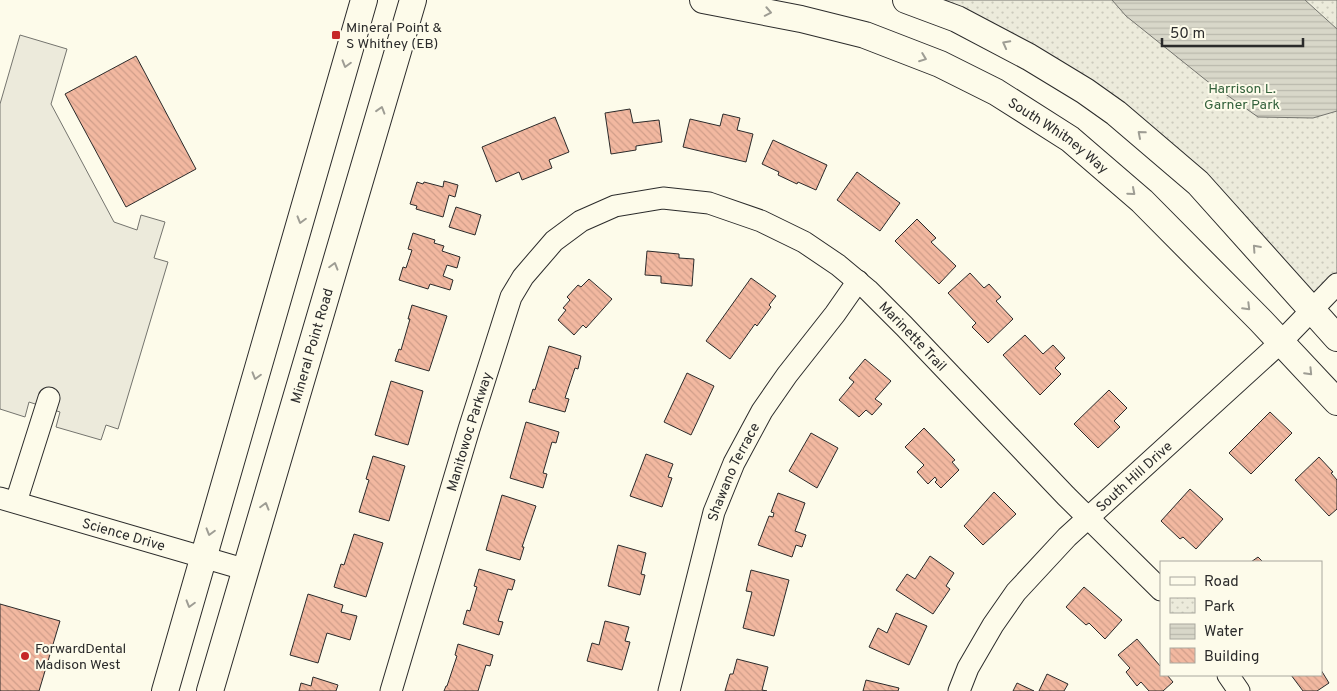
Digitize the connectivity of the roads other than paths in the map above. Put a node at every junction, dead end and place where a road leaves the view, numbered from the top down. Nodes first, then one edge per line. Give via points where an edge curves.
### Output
1 (364, 0) edge
2 (413, 0) edge
3 (703, 0) edge
4 (906, 0) edge
5 (604, 211) joint
6 (858, 282) junction
7 (1337, 284) edge
8 (1311, 311) junction
9 (1337, 338) edge
10 (1280, 343) junction
11 (49, 398) dead end
12 (1337, 402) edge
13 (8, 500) edge
14 (1089, 517) junction
15 (203, 557) junction
16 (247, 570) junction
17 (1160, 589) edge
18 (1229, 676) edge
19 (164, 691) edge
20 (210, 691) edge
21 (391, 691) edge
22 (669, 691) edge
23 (959, 691) edge
24 (1239, 691) edge

1 -> 15 main road
16 -> 2 main road, Mineral Point Road
3 -> 10 main road, South Whitney Way via 865,35 940,64 996,92 1070,139 1142,201
8 -> 4 main road via 1198,183 1116,113 1029,56 957,19
5 - 6 street, Marinette Trail via 662,198 709,203 761,221 804,242
5 - 21 street, Manitowoc Parkway via 581,221 554,241 511,298
6 - 14 street, Marinette Trail
6 - 22 street, Shawano Terrace via 762,411 734,463 714,512
7 - 8 street, South Hill Drive
8 - 9 main road
8 - 10 street, South Hill Drive
10 -> 12 main road, South Whitney Way
10 - 14 street, South Hill Drive
11 - 13 street
13 - 15 street, Science Drive
14 - 17 street, Marinette Trail
14 - 23 street, South Hill Drive via 1016,592 968,668
15 - 16 street, Science Drive
15 -> 19 main road
16 - 20 main road, Mineral Point Road
18 - 24 street

